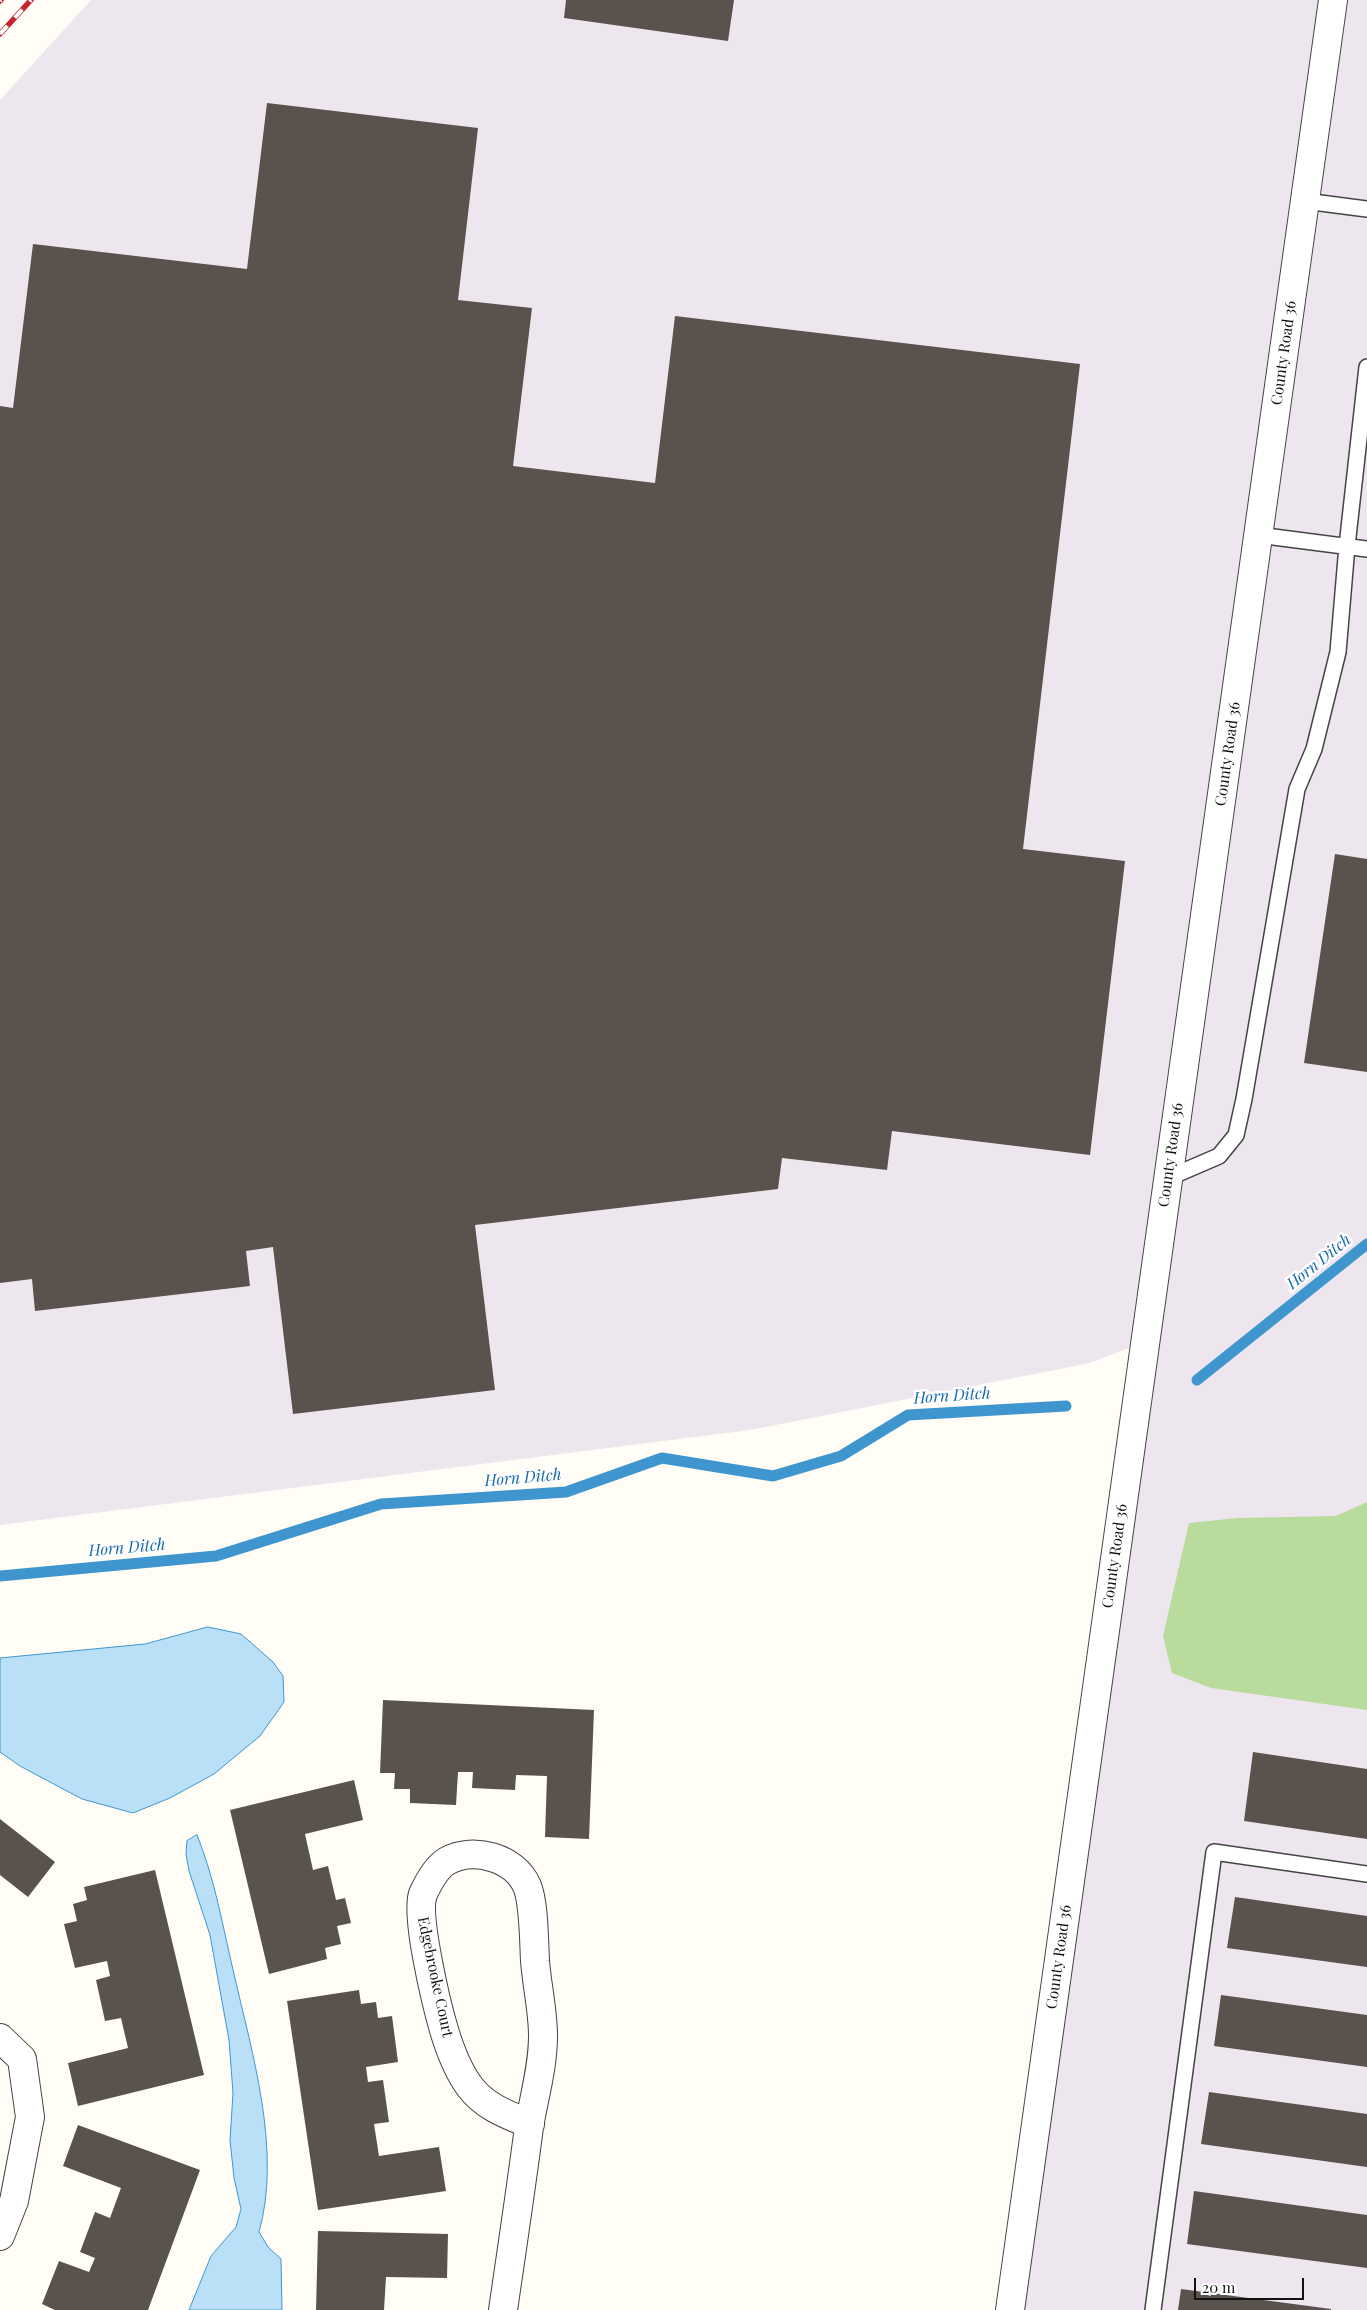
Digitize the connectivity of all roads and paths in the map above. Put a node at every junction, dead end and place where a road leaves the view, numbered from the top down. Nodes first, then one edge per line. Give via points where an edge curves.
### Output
1 (1333, 0) edge
2 (1304, 201) junction
3 (1367, 209) edge
4 (1367, 367) edge
5 (1258, 535) junction
6 (1347, 546) junction
7 (1367, 549) edge
8 (1168, 1178) junction
9 (1367, 1874) edge
10 (0, 2038) edge
11 (530, 2124) junction
12 (0, 2236) edge
13 (503, 2310) edge
14 (1010, 2310) edge
15 (1153, 2310) edge

1 - 2 street, County Road 36
2 - 3 lane
2 - 5 street, County Road 36
4 - 6 lane
5 - 6 lane
5 - 8 street, County Road 36
6 - 7 lane
6 - 8 lane via 1338,652 1314,750 1297,789 1236,1134 1219,1156
8 - 14 street, County Road 36
9 - 15 lane via 1214,1852
10 - 12 street via 22,2059 30,2117 14,2201
11 - 11 street, Edgebrooke Court via 543,2035 527,1886 515,1870 499,1859 464,1855 446,1861 433,1875 422,1896 424,1938 444,2030 455,2062 471,2088 497,2111
11 - 13 street, Edgebrooke Court

